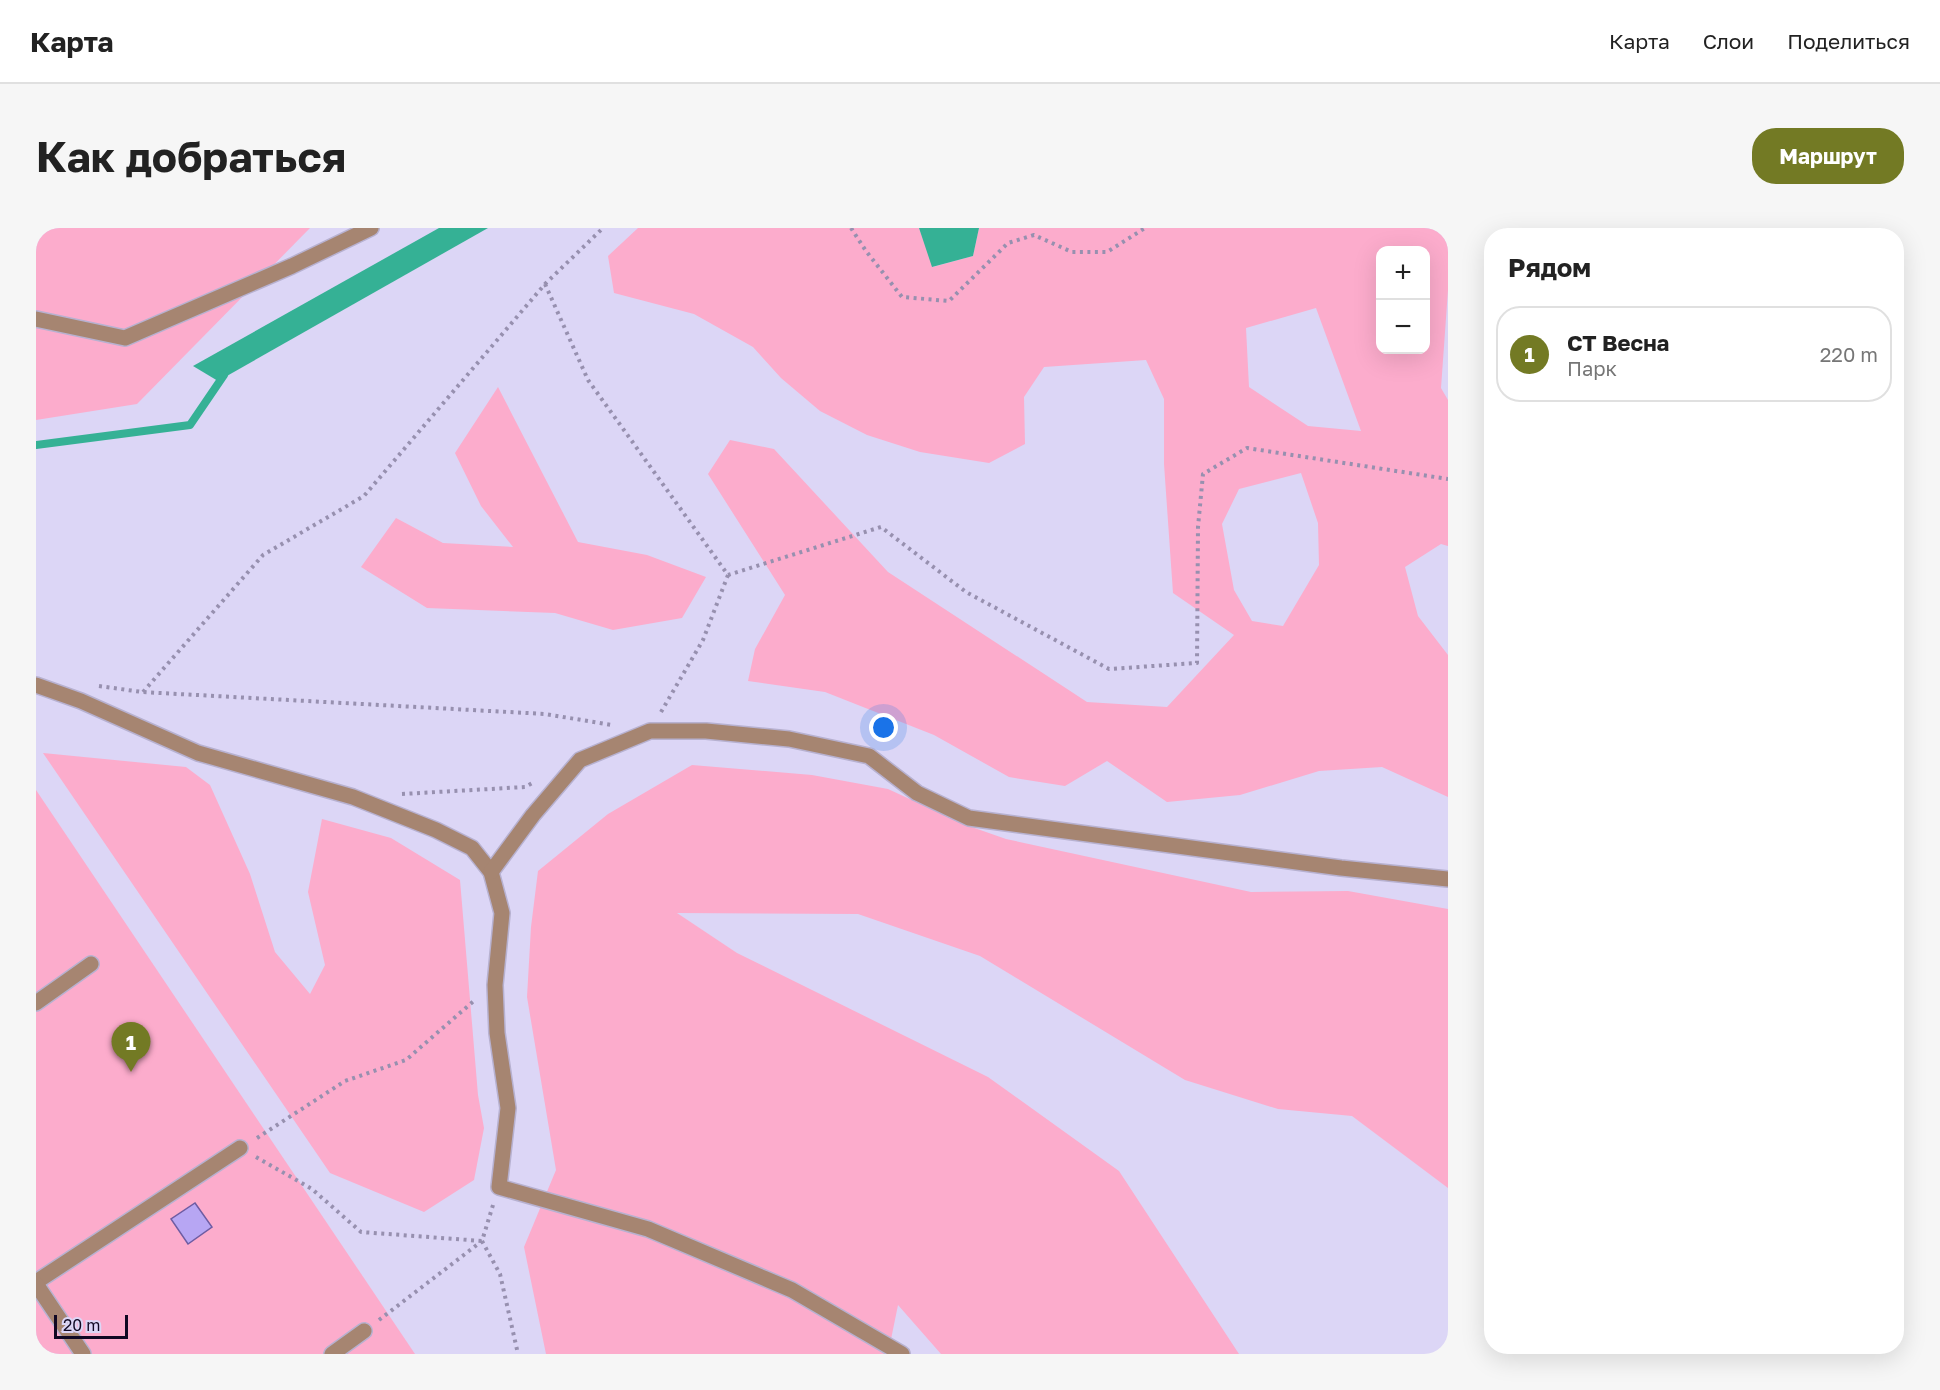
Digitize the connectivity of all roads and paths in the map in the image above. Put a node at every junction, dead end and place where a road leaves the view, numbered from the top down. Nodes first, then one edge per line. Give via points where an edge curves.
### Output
1 (371, 228) edge
2 (603, 228) edge
3 (851, 228) edge
4 (1145, 228) edge
5 (545, 284) junction
6 (36, 319) edge
7 (1448, 478) edge
8 (728, 575) junction
9 (36, 685) edge
10 (95, 686) dead end
11 (142, 692) junction
12 (615, 726) dead end
13 (650, 731) junction
14 (544, 778) dead end
15 (399, 795) dead end
16 (491, 872) junction
17 (1448, 879) edge
18 (91, 964) dead end
19 (495, 985) junction
20 (36, 1003) edge
21 (240, 1148) junction
22 (499, 1187) junction
23 (482, 1241) junction
24 (36, 1283) edge
25 (364, 1331) joint
26 (83, 1354) edge
27 (332, 1354) edge
28 (518, 1354) edge
29 (902, 1354) edge

1 - 6 street via 124,338
2 - 5 path
3 - 4 path via 902,297 949,301 1008,243 1034,235 1072,252 1107,252
5 - 8 path via 588,381
5 - 11 path via 364,496 263,555
7 - 8 path via 1246,448 1203,474 1198,527 1197,663 1109,669 966,592 881,527
8 - 13 path via 704,640
9 - 16 street via 198,753 353,798 436,830 472,848
10 - 11 path
11 - 12 path via 545,714
13 - 16 street via 580,760
13 - 17 street via 706,731 789,739 869,756 917,793 969,818
14 - 15 path via 525,787
16 - 19 street via 502,913
18 - 20 street
19 - 21 path via 406,1060 345,1081
19 - 22 street via 497,1033 508,1108
21 - 23 path via 312,1189 361,1232
21 - 24 street
22 - 23 path
22 - 29 street via 648,1229 792,1290
23 - 25 path
23 - 28 path via 500,1274
24 - 26 street
25 - 27 street

